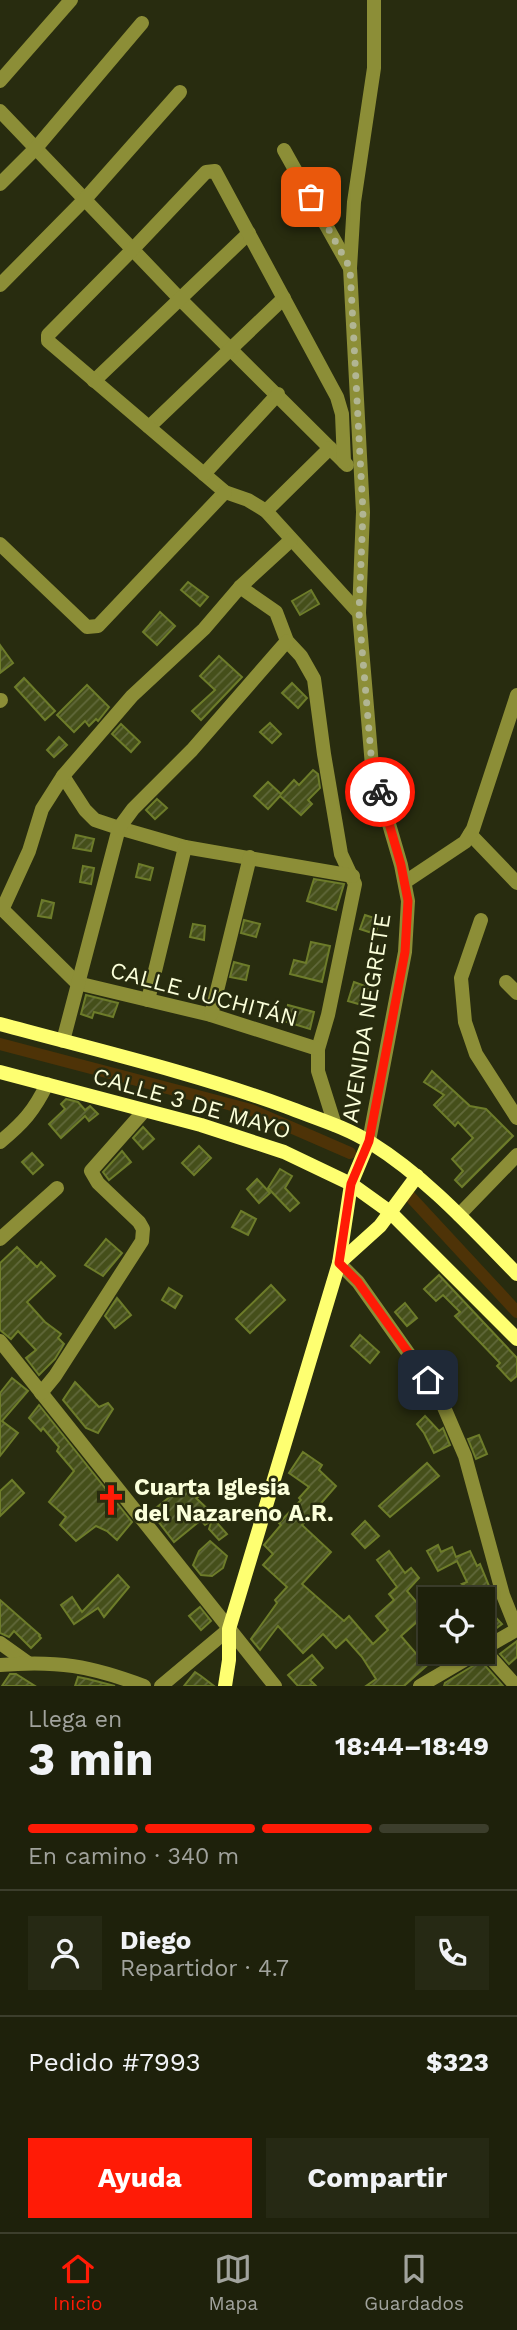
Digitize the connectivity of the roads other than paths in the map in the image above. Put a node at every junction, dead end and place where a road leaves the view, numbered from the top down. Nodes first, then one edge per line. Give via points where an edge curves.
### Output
1 (71, 0) edge
2 (374, 0) edge
3 (142, 23) dead end
4 (0, 81) edge
5 (180, 92) dead end
6 (0, 111) edge
7 (36, 148) junction
8 (284, 150) dead end
9 (0, 184) edge
10 (86, 198) junction
11 (249, 233) junction
12 (133, 249) junction
13 (350, 268) junction
14 (0, 285) edge
15 (284, 298) junction
16 (180, 299) junction
17 (232, 349) junction
18 (94, 381) junction
19 (278, 394) junction
20 (149, 427) junction
21 (330, 448) junction
22 (344, 462) junction
23 (204, 474) junction
24 (361, 479) junction
25 (225, 492) junction
26 (266, 511) junction
27 (291, 540) junction
28 (0, 544) edge
29 (240, 587) junction
30 (359, 613) junction
31 (287, 641) junction
32 (517, 695) edge
33 (63, 776) junction
34 (119, 828) junction
35 (470, 834) junction
36 (185, 847) junction
37 (250, 857) junction
38 (353, 876) junction
39 (405, 883) junction
40 (517, 883) edge
41 (1, 908) edge
42 (481, 920) dead end
43 (506, 982) dead end
44 (77, 983) junction
45 (517, 993) edge
46 (148, 1000) junction
47 (211, 1015) junction
48 (0, 1024) edge
49 (63, 1041) junction
50 (318, 1049) junction
51 (0, 1072) edge
52 (47, 1084) junction
53 (144, 1111) junction
54 (517, 1118) edge
55 (335, 1125) junction
56 (369, 1141) junction
57 (0, 1142) edge
58 (517, 1155) edge
59 (417, 1176) junction
60 (351, 1184) junction
61 (57, 1188) dead end
62 (390, 1212) junction
63 (459, 1215) junction
64 (0, 1239) edge
65 (339, 1263) junction
66 (517, 1275) edge
67 (517, 1339) edge
68 (0, 1341) edge
69 (41, 1393) junction
70 (229, 1629) junction
71 (517, 1630) edge
72 (495, 1642) edge
73 (0, 1643) edge
74 (495, 1662) edge
75 (28, 1663) junction
76 (458, 1664) edge
77 (0, 1665) edge
78 (144, 1686) edge
79 (161, 1686) edge
80 (225, 1686) edge
81 (275, 1686) edge
82 (420, 1686) edge
83 (516, 1686) edge

1 - 4 street
2 - 13 street, AVENIDA NEGRETE via 374,68 354,202
3 - 7 street
5 - 10 street
6 - 7 street
7 - 9 street
7 - 10 street
8 - 13 street
10 - 12 street
10 - 14 street
11 - 12 street via 215,171 206,172
11 - 15 street
11 - 16 street
12 - 16 street
12 - 18 street via 48,335 48,341
13 - 24 street, AVENIDA NEGRETE
15 - 17 street
15 - 22 street via 337,397
16 - 17 street
16 - 18 street
17 - 19 street
17 - 20 street
18 - 20 street
19 - 21 street
19 - 23 street
20 - 23 street
21 - 22 street
21 - 26 street
22 - 24 street
23 - 25 street
24 - 30 street, AVENIDA NEGRETE
25 - 26 street
25 - 28 street via 98,626 86,627
26 - 27 street
27 - 29 street
27 - 30 street
29 - 31 street via 276,612
29 - 33 street via 204,629 132,696
30 - 39 street, AVENIDA NEGRETE via 372,766
31 - 34 street
31 - 38 street via 314,679 341,854
32 - 35 street
33 - 34 street via 95,820
33 - 41 street via 42,809 29,850
34 - 36 street
34 - 44 street
35 - 39 street
35 - 40 street
36 - 37 street
36 - 46 street
37 - 38 street
37 - 47 street
38 - 50 street via 355,884
39 - 56 street, AVENIDA NEGRETE via 405,952
41 - 44 street
42 - 54 street via 461,978 465,1022 477,1054
43 - 45 street
44 - 46 street, CALLE JUCHITÁN
44 - 49 street
46 - 47 street, CALLE JUCHITÁN
47 - 50 street, CALLE JUCHITÁN
48 - 49 street
49 - 55 street via 237,1089
50 - 55 street via 318,1071
51 - 52 street, CALLE 3 DE MAYO
52 - 53 street, CALLE 3 DE MAYO
52 - 57 street via 26,1120
53 - 60 street, CALLE 3 DE MAYO via 284,1152
53 - 69 street via 91,1171 139,1222 142,1241
55 - 56 street
56 - 59 street
56 - 60 street
58 - 63 street
59 - 62 street
59 - 63 street
60 - 62 street, CALLE 3 DE MAYO
60 - 65 street
61 - 64 street
62 - 65 street
62 - 67 street, CALLE 3 DE MAYO
63 - 66 street
65 - 70 street
65 - 71 street via 358,1282 440,1398 465,1456
68 - 69 street
69 - 70 street
70 - 79 street
70 - 80 street
70 - 81 street
71 - 72 street
73 - 75 street
74 - 83 street
75 - 77 street
75 - 78 street via 83,1667
76 - 82 street

